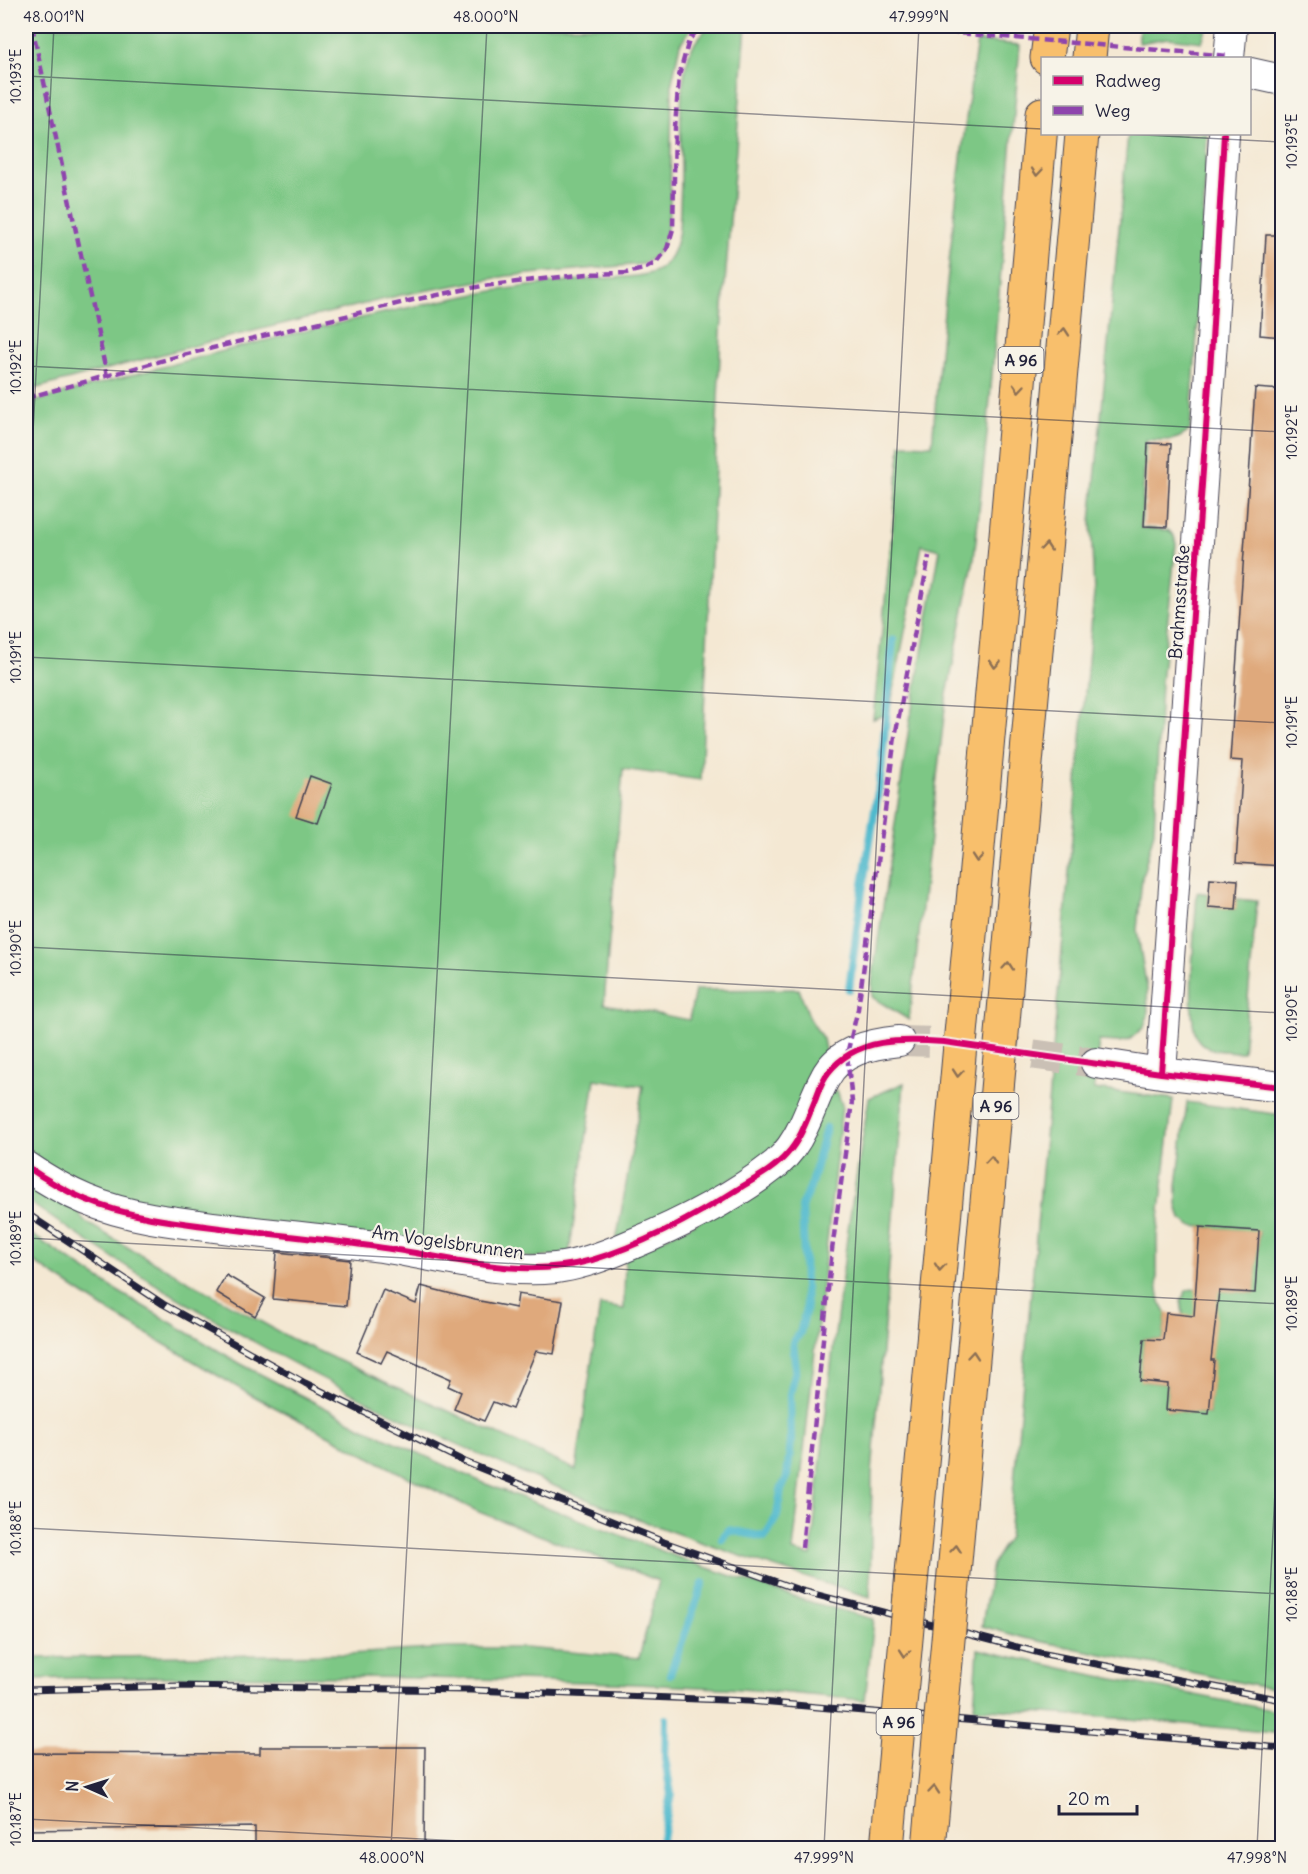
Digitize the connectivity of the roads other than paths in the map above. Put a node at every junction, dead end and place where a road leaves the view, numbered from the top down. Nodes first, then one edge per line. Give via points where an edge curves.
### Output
1 (1051, 26) edge
2 (1092, 26) edge
3 (1232, 26) edge
4 (1047, 57) edge
5 (1089, 57) edge
6 (1229, 57) edge
7 (1251, 74) edge
8 (1282, 80) edge
9 (1041, 126) edge
10 (1082, 135) edge
11 (1224, 135) edge
12 (899, 1041) tunnel mouth
13 (1096, 1063) tunnel mouth
14 (1161, 1073) junction
15 (1282, 1087) edge
16 (26, 1166) edge
17 (887, 1848) edge
18 (929, 1848) edge

1 - 4 highway
2 - 5 highway
3 - 6 street
7 - 8 street
9 -> 17 highway, A 96, bridge
18 -> 10 highway, A 96, bridge
11 - 14 street, Brahmsstraße
12 - 16 street, Am Vogelsbrunnen via 862,1048 837,1063 826,1076 795,1143 757,1178 659,1233 593,1259 557,1268 474,1264 379,1247 128,1214 84,1200
13 - 14 street
14 - 15 street

